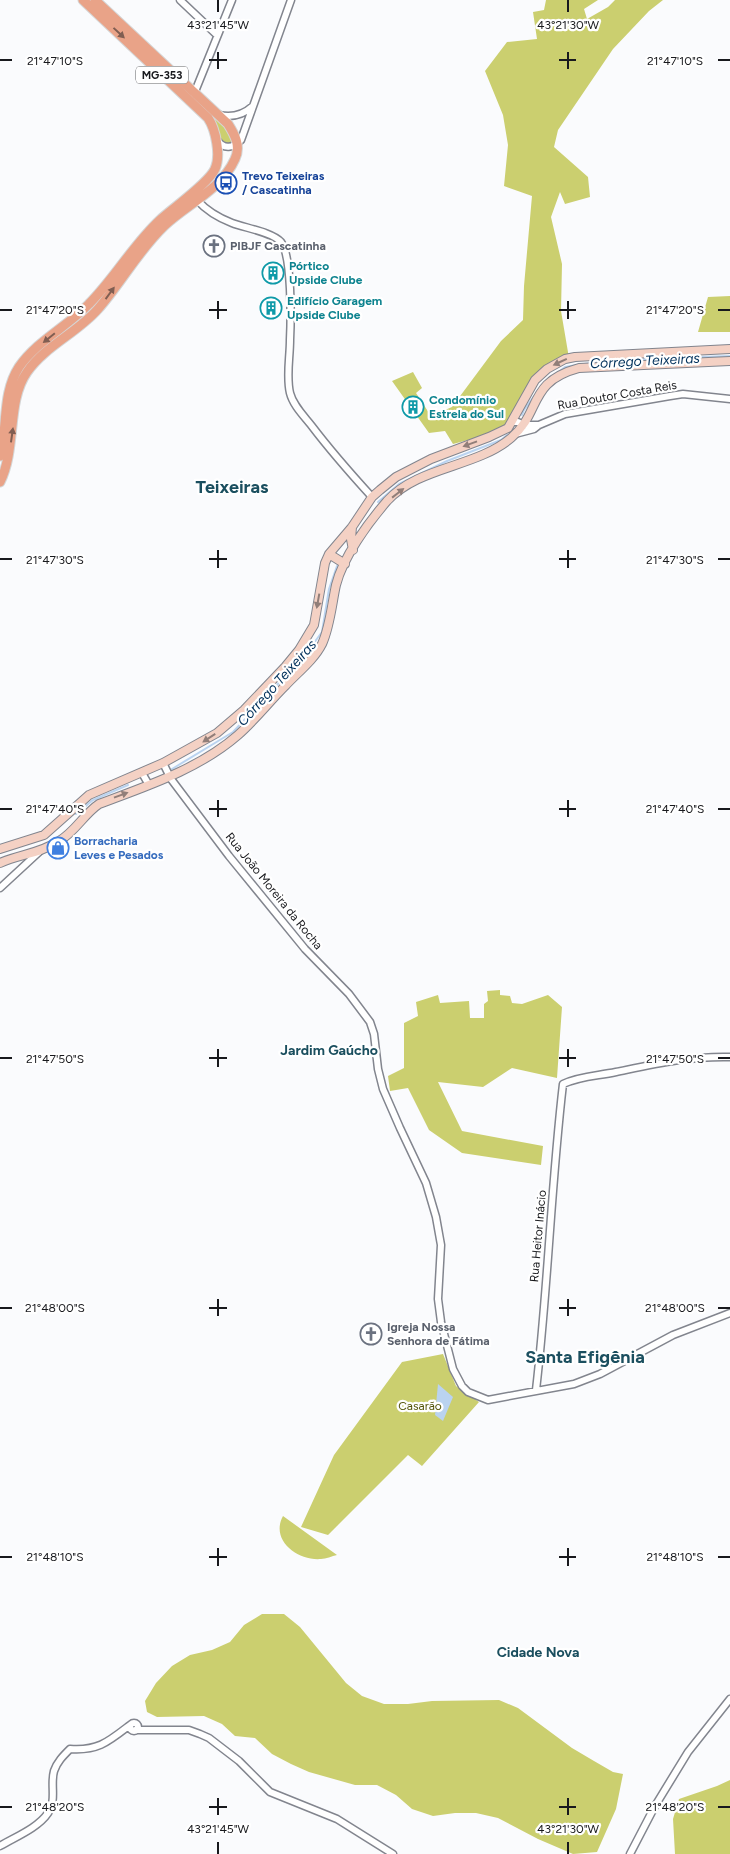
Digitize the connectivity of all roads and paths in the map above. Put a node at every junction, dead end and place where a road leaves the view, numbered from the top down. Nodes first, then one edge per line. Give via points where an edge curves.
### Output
1 (83, 0) edge
2 (95, 0) edge
3 (180, 0) edge
4 (232, 0) edge
5 (291, 0) edge
6 (217, 35) junction
7 (194, 94) junction
8 (254, 105) junction
9 (218, 115) junction
10 (216, 143) junction
11 (238, 144) junction
12 (200, 203) junction
13 (730, 349) edge
14 (730, 361) edge
15 (730, 399) edge
16 (510, 425) junction
17 (523, 425) junction
18 (539, 425) junction
19 (515, 434) junction
20 (0, 456) edge
21 (0, 482) edge
22 (372, 498) junction
23 (376, 515) junction
24 (352, 527) junction
25 (353, 550) junction
26 (329, 554) junction
27 (345, 564) junction
28 (163, 764) junction
29 (142, 773) junction
30 (170, 777) junction
31 (149, 785) junction
32 (64, 818) junction
33 (0, 850) edge
34 (39, 852) junction
35 (26, 855) junction
36 (0, 863) edge
37 (24, 865) junction
38 (0, 888) edge
39 (730, 1058) edge
40 (730, 1313) edge
41 (536, 1390) junction
42 (730, 1699) edge
43 (0, 1846) edge
44 (393, 1854) edge
45 (630, 1854) edge

1 -> 10 main road, MG-353 via 208,118
2 - 7 main road, MG-353
3 - 6 street
4 - 6 street
5 - 8 street
6 - 7 street
7 - 9 main road, MG-353
8 - 9 street via 238,115
8 - 11 street
9 - 11 main road, MG-353 via 235,134
10 - 11 street via 226,147
10 - 12 main road via 218,170 197,194
10 -> 20 main road, MG-353 via 217,162 212,174 145,235 89,304 20,365 9,392
11 - 12 main road via 236,158 229,170
21 -> 12 main road via 9,457 18,390 28,371 98,309 164,226
12 - 22 street via 231,223 276,237 282,243 288,274 290,393 294,403
13 -> 16 main road via 565,359 547,368 535,380
14 - 17 main road via 579,368 559,374 546,383
15 - 18 street, Rua Doutor Costa Reis via 683,394 565,414
16 - 17 street, Rua Doutor Costa Reis via 518,422
16 - 19 street
16 -> 22 main road via 424,462 396,478
17 - 18 street, Rua Doutor Costa Reis
17 - 19 main road
18 - 19 street, Rua Doutor Costa Reis
23 -> 19 main road via 400,489 495,450
22 - 23 main road
22 - 24 main road
23 - 25 main road
24 - 25 main road
24 - 26 main road
25 - 27 main road
26 - 27 main road
26 -> 28 main road via 314,625 299,650 228,726
27 - 30 main road via 322,644 311,659 236,736
28 - 29 main road
28 - 30 street, Rua João Moreira da Rocha
29 - 31 street
29 - 32 main road via 89,795
30 - 31 main road
30 - 41 street, Rua João Moreira da Rocha via 267,903 305,950 339,983 372,1027 384,1089 426,1183 436,1217 441,1245 438,1300 441,1322 452,1369 462,1386 488,1400
34 -> 31 main road via 66,836 89,810
32 - 33 main road via 44,835
32 - 35 main road via 53,832 30,845
34 - 35 main road
34 - 37 street
35 - 36 main road
35 - 37 street
37 - 38 street
39 - 41 street, Rua Heitor Inácio via 674,1060 576,1078 563,1084
40 - 41 street via 673,1335 600,1374 574,1384
42 - 45 street via 688,1752
43 - 44 street via 40,1822 48,1813 52,1804 54,1772 58,1761 70,1749 92,1749 134,1728 189,1730 209,1738 270,1792 337,1819

